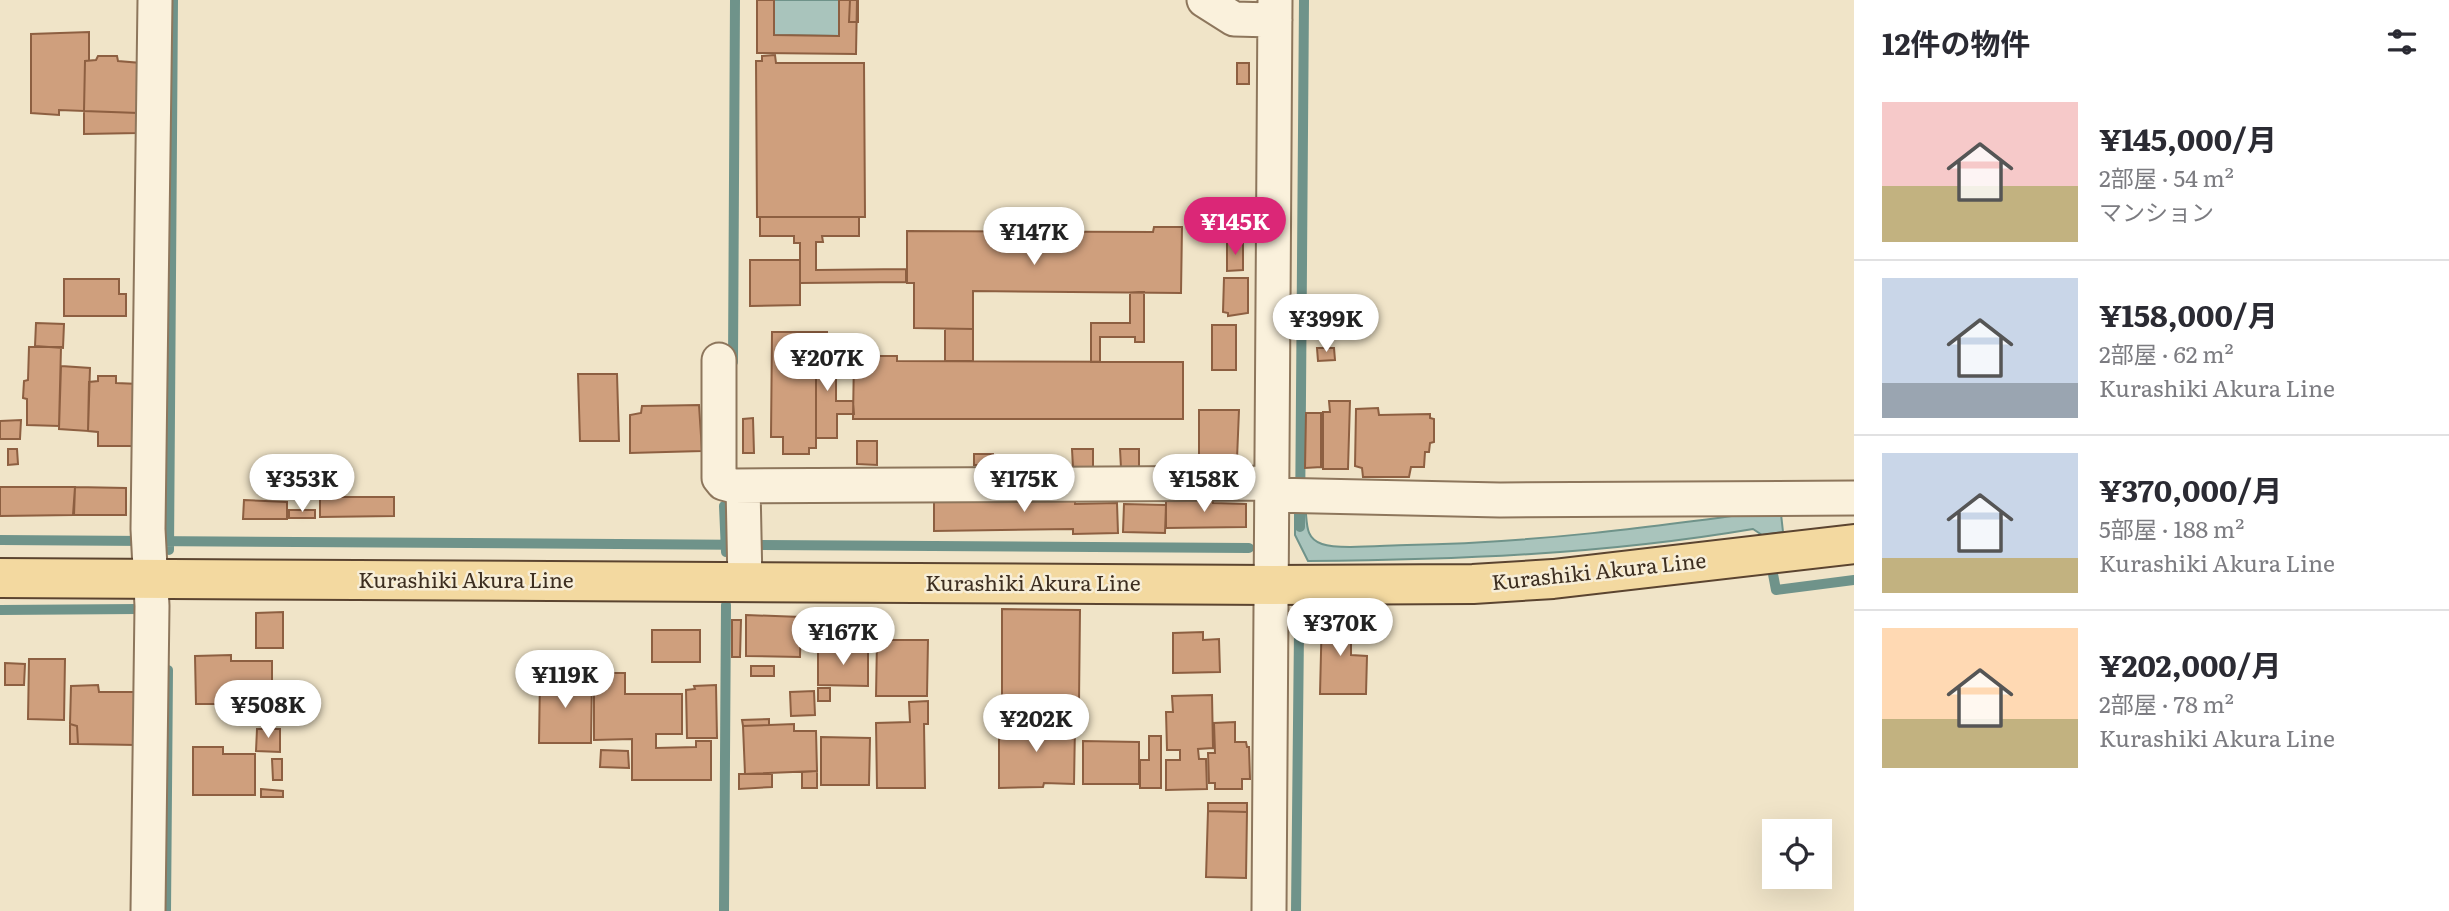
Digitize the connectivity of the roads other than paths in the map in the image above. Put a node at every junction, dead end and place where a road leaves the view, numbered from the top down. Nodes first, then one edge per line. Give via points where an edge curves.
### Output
1 (155, 0) edge
2 (1204, 0) edge
3 (1275, 10) edge
4 (719, 360) dead end
5 (743, 486) junction
6 (1287, 492) junction
7 (1854, 498) edge
8 (1854, 544) edge
9 (149, 553) junction
10 (745, 555) junction
11 (0, 578) edge
12 (1272, 585) junction
13 (148, 911) edge
14 (1269, 911) edge

1 - 9 street
2 - 3 street via 1234,19
3 - 6 street
4 - 5 street via 719,478
5 - 6 street
5 - 10 street
6 - 7 street via 1555,500
6 - 12 street
8 - 12 main road, Kurashiki Akura Line via 1553,579
9 - 10 main road, Kurashiki Akura Line
9 - 11 main road, Kurashiki Akura Line
9 - 13 street
10 - 12 main road, Kurashiki Akura Line
12 - 14 street

